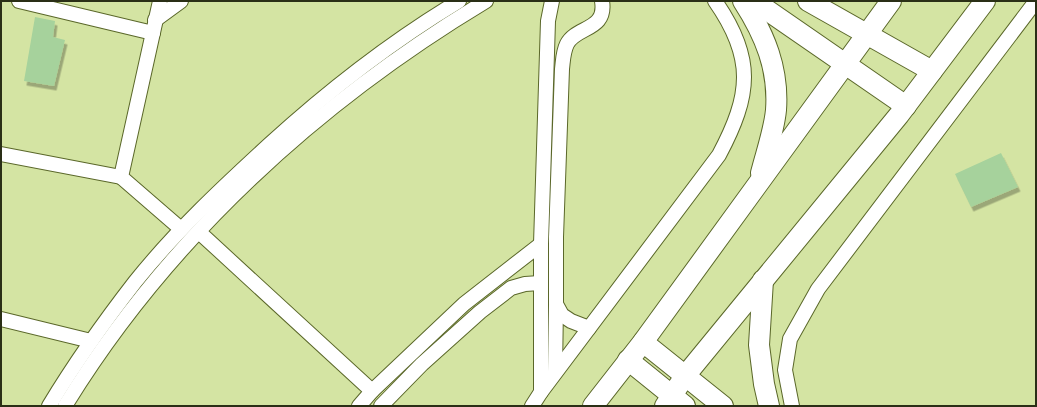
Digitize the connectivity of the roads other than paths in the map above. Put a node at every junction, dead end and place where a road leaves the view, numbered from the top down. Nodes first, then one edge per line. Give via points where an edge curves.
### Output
1 (20, 1) edge
2 (160, 1) edge
3 (181, 1) edge
4 (460, 1) edge
5 (486, 1) edge
6 (552, 1) edge
7 (602, 1) edge
8 (715, 1) edge
9 (743, 1) edge
10 (754, 1) edge
11 (808, 1) edge
12 (891, 1) edge
13 (985, 1) edge
14 (1036, 1) edge
15 (154, 26) junction
16 (867, 34) junction
17 (845, 64) junction
18 (932, 71) junction
19 (906, 106) junction
20 (1, 154) edge
21 (120, 177) junction
22 (758, 184) junction
23 (181, 229) junction
24 (198, 232) junction
25 (541, 244) junction
26 (764, 280) junction
27 (540, 283) junction
28 (556, 304) junction
29 (1, 319) edge
30 (589, 328) junction
31 (91, 341) junction
32 (643, 342) junction
33 (628, 360) junction
34 (555, 372) junction
35 (685, 376) junction
36 (372, 390) junction
37 (541, 392) junction
38 (674, 403) edge
39 (49, 406) edge
40 (65, 406) edge
41 (359, 406) edge
42 (381, 406) edge
43 (532, 406) edge
44 (593, 406) edge
45 (723, 406) edge
46 (769, 406) edge
47 (792, 406) edge

1 - 15 street
2 - 15 street
3 - 15 street
4 - 23 street via 436,15 331,90 223,186
5 - 24 street via 444,26 339,101 233,196
6 - 25 street via 548,21
7 - 28 street via 602,14 595,25 574,35 563,54
8 - 30 street via 737,37 744,62 745,82 732,131 719,155
9 - 22 main road via 760,27 771,56 776,83 776,111
10 - 17 main road
11 - 16 main road
12 - 16 main road
13 - 18 main road
14 - 47 street via 818,289 790,339 785,370
15 - 21 street
16 - 17 main road
16 - 18 main road
17 - 19 main road
17 - 22 main road
18 - 19 main road
19 - 26 main road
20 - 21 street
21 - 23 street
22 - 32 main road
23 - 31 street via 135,282
24 - 36 street
24 - 40 street via 146,290 112,335
25 - 27 street
25 - 36 street via 464,304
26 - 35 main road
26 - 46 main road via 759,345
27 - 37 street
27 - 42 street via 511,288 422,364
28 - 30 street via 562,315
28 - 34 street
29 - 31 street
30 - 34 street
31 - 39 street
32 - 33 main road
32 - 35 main road
33 - 38 main road
33 - 44 main road
34 - 37 street
35 - 38 main road
35 - 45 main road
36 - 41 street
37 - 43 street

